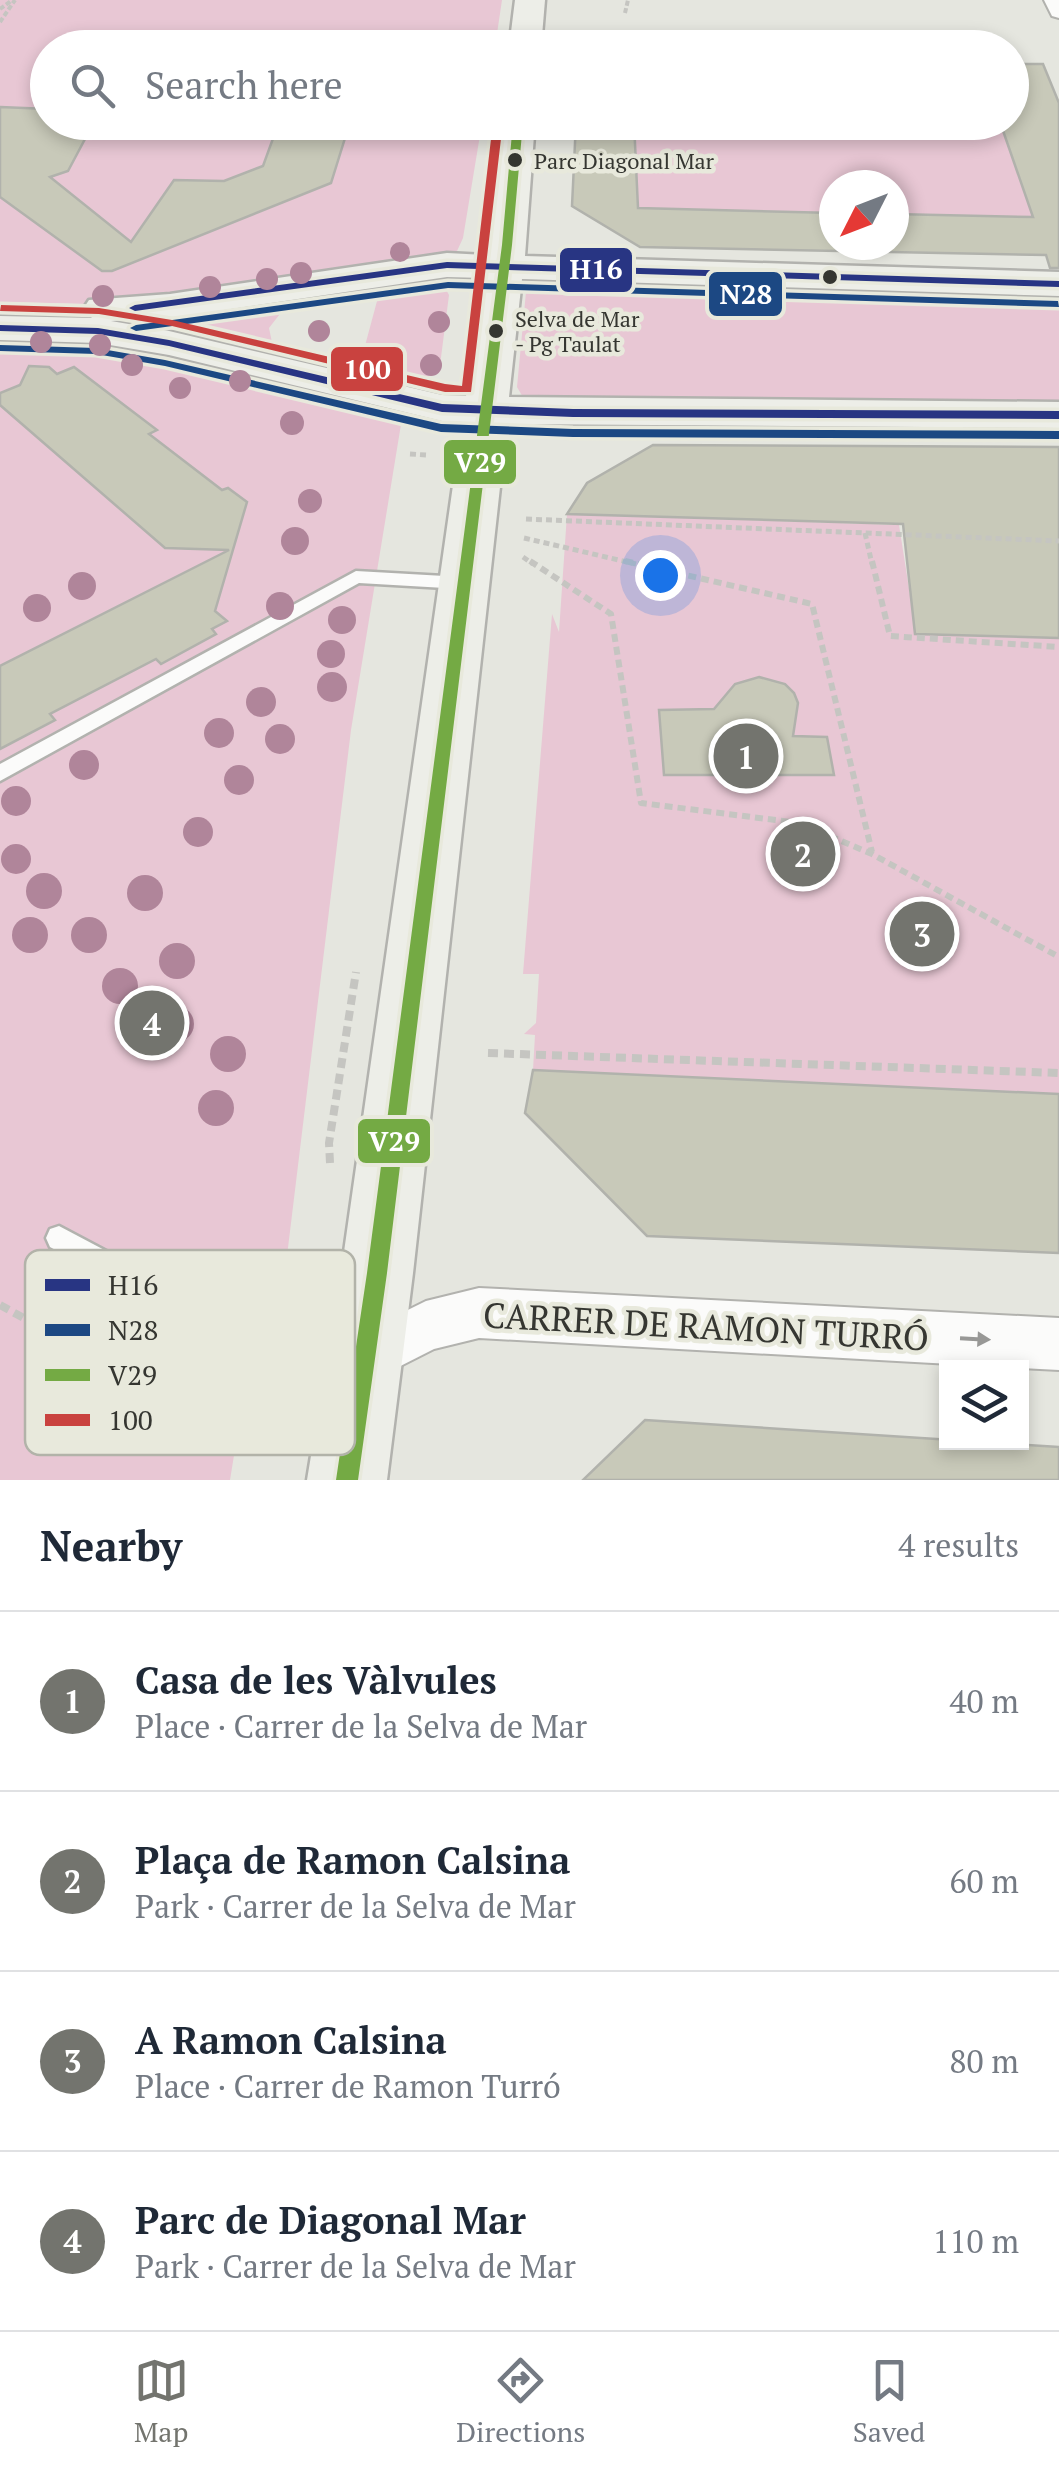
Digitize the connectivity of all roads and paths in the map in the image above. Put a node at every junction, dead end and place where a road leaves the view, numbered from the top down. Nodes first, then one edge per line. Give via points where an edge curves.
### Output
1 (13, 0) edge
2 (530, 0) edge
3 (628, 0) edge
4 (1054, 0) edge
5 (0, 10) edge
6 (1059, 12) edge
7 (625, 13) dead end
8 (0, 22) edge
9 (527, 30) edge
10 (516, 140) edge
11 (504, 266) junction
12 (322, 284) junction
13 (1059, 284) edge
14 (0, 308) edge
15 (0, 328) edge
16 (300, 374) junction
17 (485, 411) junction
18 (1059, 415) edge
19 (410, 454) dead end
20 (426, 455) dead end
21 (526, 519) dead end
22 (865, 533) junction
23 (524, 538) dead end
24 (1059, 541) edge
25 (522, 557) dead end
26 (462, 583) junction
27 (1059, 647) edge
28 (0, 773) edge
29 (872, 854) junction
30 (1059, 957) edge
31 (488, 1053) dead end
32 (1059, 1073) edge
33 (58, 1238) dead end
34 (80, 1250) edge
35 (0, 1305) edge
36 (25, 1319) edge
37 (1059, 1344) edge
38 (355, 1357) edge
39 (363, 1358) junction
40 (355, 1419) edge
41 (350, 1455) edge
42 (347, 1480) edge

1 - 5 path
1 - 8 path
2 - 9 street
3 - 7 path
4 - 6 street
10 - 11 street
11 - 12 street via 414,268
11 - 13 street
11 - 17 street
12 - 14 street via 170,306
12 - 16 street via 294,308 282,330
15 - 16 street via 98,331
16 - 17 street via 442,408
17 - 18 street
17 - 26 street
19 - 20 path
21 - 22 path
22 - 24 path
22 - 27 path via 890,636
23 - 29 path via 812,604
25 - 29 path via 611,614 641,803 800,823
26 - 28 lane via 356,576
26 - 39 street
29 - 30 path
31 - 32 path
33 - 34 lane
35 - 36 path
39 -> 37 street, CARRER DE RAMON TURRÓ via 426,1326 479,1313
38 - 39 lane
39 - 40 street
41 - 42 street

